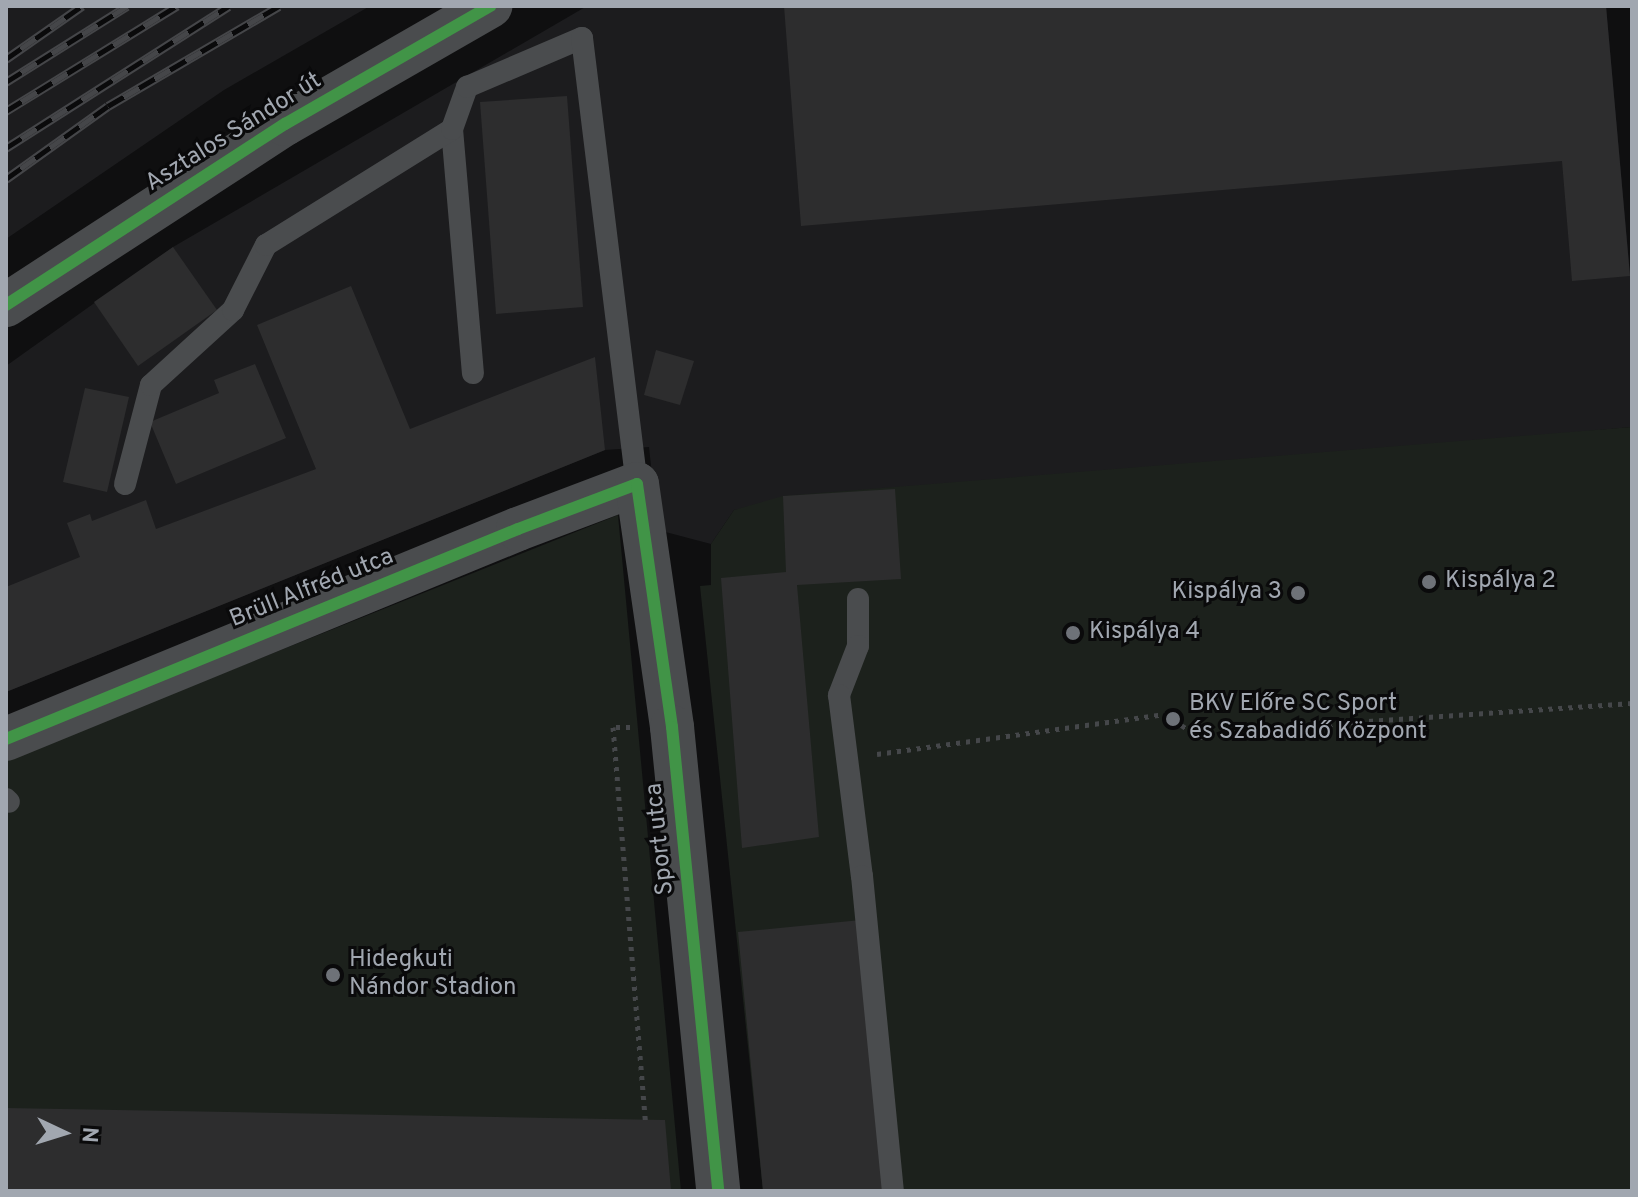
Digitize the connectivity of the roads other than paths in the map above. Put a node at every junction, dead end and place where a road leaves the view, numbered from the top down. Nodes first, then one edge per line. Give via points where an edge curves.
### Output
1 (490, 6) edge
2 (452, 129) junction
3 (6, 305) edge
4 (473, 373) dead end
5 (125, 484) dead end
6 (637, 484) junction
7 (858, 599) dead end
8 (6, 739) edge
9 (718, 1191) edge
10 (893, 1191) edge

1 - 3 street, Asztalos Sándor út via 285,124
2 - 4 lane
2 - 5 lane via 266,245 233,310 151,385
2 - 6 lane via 467,87 582,38
6 - 8 street, Brüll Alfréd utca
6 - 9 street, Sport utca via 672,727
7 - 10 lane via 858,646 839,695

